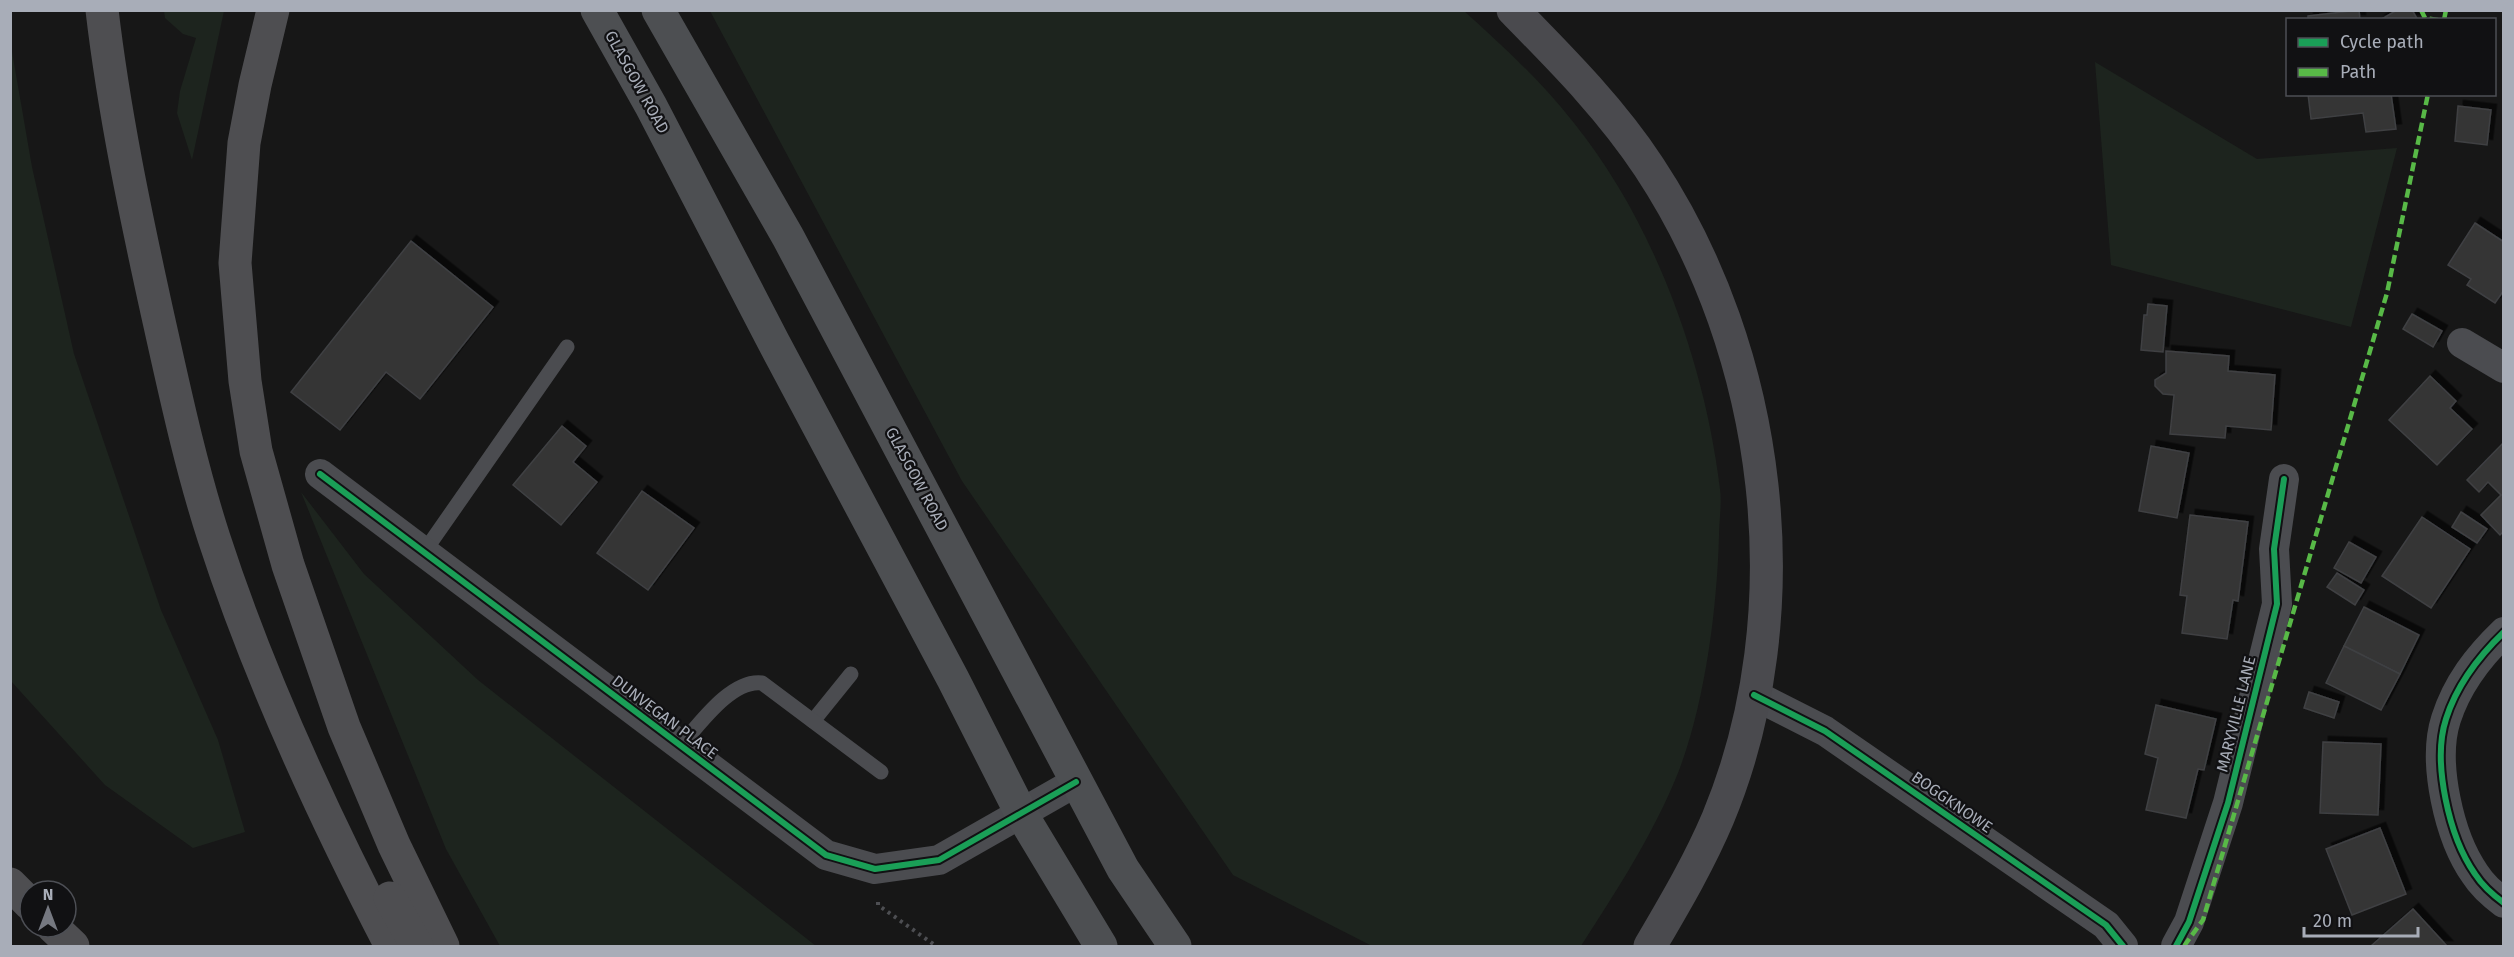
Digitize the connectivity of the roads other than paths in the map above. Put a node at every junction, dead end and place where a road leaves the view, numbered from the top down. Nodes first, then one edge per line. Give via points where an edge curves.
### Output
1 (102, 10) edge
2 (273, 10) edge
3 (597, 10) edge
4 (658, 10) edge
5 (1513, 10) edge
6 (141, 238) junction
7 (2462, 343) dead end
8 (567, 347) dead end
9 (2504, 368) edge
10 (320, 474) dead end
11 (2284, 479) dead end
12 (424, 552) junction
13 (2504, 632) edge
14 (851, 674) dead end
15 (1754, 695) junction
16 (813, 721) junction
17 (681, 746) junction
18 (881, 772) dead end
19 (1076, 782) junction
20 (1022, 815) junction
21 (2504, 903) edge
22 (391, 946) edge
23 (417, 946) edge
24 (443, 946) edge
25 (1101, 946) edge
26 (1175, 946) edge
27 (1650, 946) edge
28 (2123, 946) edge
29 (2176, 946) edge

1 - 6 highway via 111,82
2 - 24 highway via 244,143 236,252 239,324 256,451 288,565 344,727 394,845
3 - 20 main road, GLASGOW ROAD via 954,679
4 - 19 main road, GLASGOW ROAD via 788,237
5 - 15 main road via 1564,61 1649,167 1714,292 1746,397 1761,479 1766,545 1764,625
6 - 22 highway via 190,458 215,540 269,685
6 - 23 highway via 231,524 301,714 382,883
7 - 9 street
8 - 12 lane
10 - 12 street, DUNVEGAN PLACE
11 - 29 street, MARYVILLE LANE via 2274,549 2277,604 2228,803 2189,922
12 - 17 street, DUNVEGAN PLACE
13 - 21 street via 2480,655 2455,695 2445,722 2441,761 2447,806 2460,844 2475,874
14 - 16 lane
15 - 27 main road via 1742,747 1718,817 1684,888
15 - 28 street, BOGGKNOWE via 1825,731 2106,925
16 - 17 lane via 762,683 753,682 724,699
16 - 18 lane
17 - 20 street, DUNVEGAN PLACE via 826,855 875,869 939,860
19 - 20 street, DUNVEGAN PLACE
19 - 26 main road, GLASGOW ROAD via 1123,869
20 - 25 main road, GLASGOW ROAD

